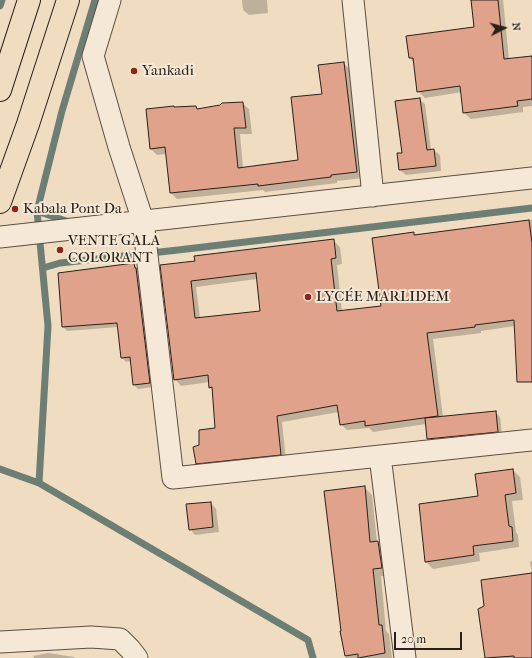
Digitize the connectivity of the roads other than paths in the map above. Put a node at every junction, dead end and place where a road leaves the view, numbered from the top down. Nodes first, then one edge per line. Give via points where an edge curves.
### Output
1 (29, 0) edge
2 (68, 0) edge
3 (110, 0) edge
4 (353, 0) edge
5 (0, 90) edge
6 (532, 178) edge
7 (373, 196) junction
8 (0, 202) edge
9 (143, 221) junction
10 (0, 237) edge
11 (532, 440) edge
12 (380, 456) junction
13 (0, 642) edge
14 (137, 658) edge
15 (405, 658) edge

1 - 5 highway
2 - 8 highway
3 - 9 street via 94,56
4 - 7 street
6 - 7 street
7 - 9 street
9 - 10 street
9 - 12 street via 173,478
11 - 12 street
12 - 15 street
13 - 14 street via 91,637 120,639

